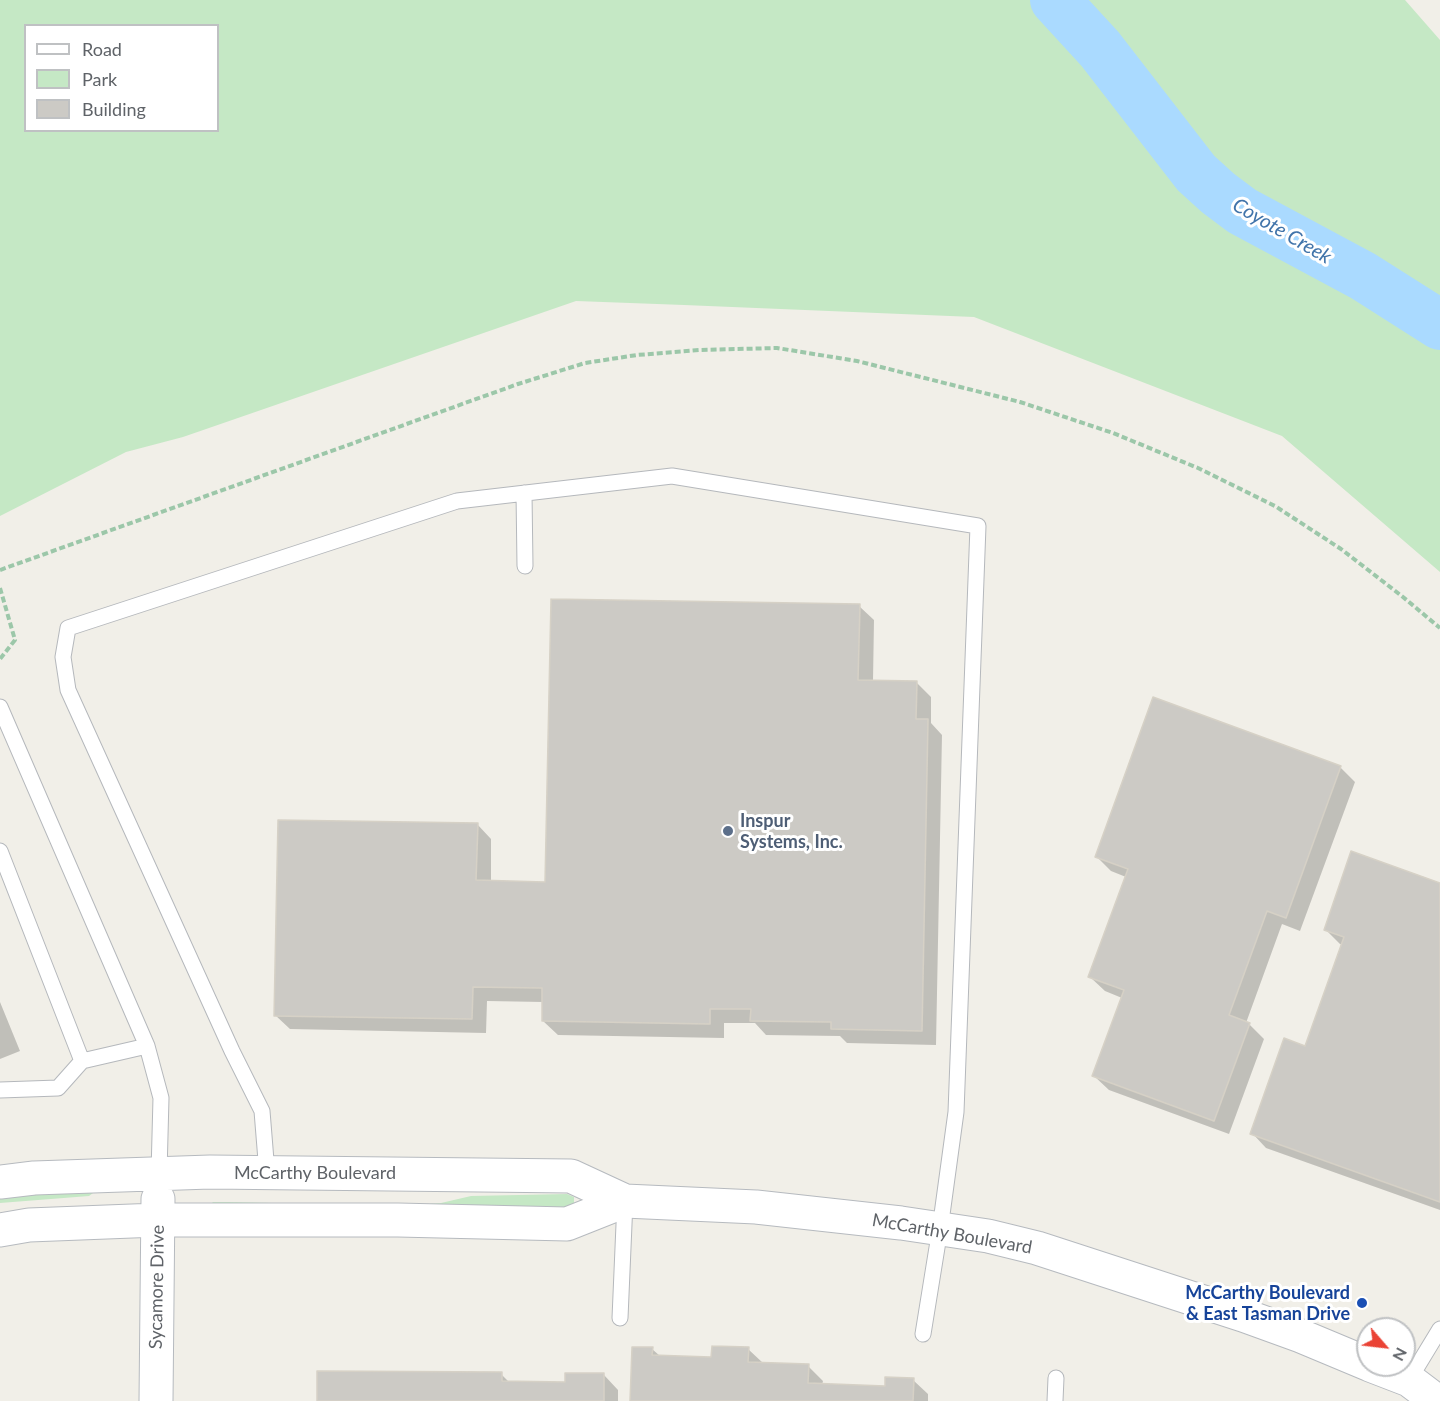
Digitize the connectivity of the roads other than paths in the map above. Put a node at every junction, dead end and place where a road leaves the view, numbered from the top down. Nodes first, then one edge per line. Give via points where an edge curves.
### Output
1 (524, 493) junction
2 (525, 566) dead end
3 (0, 707) edge
4 (0, 851) edge
5 (147, 1046) junction
6 (82, 1061) junction
7 (0, 1090) edge
8 (159, 1173) junction
9 (267, 1173) junction
10 (0, 1182) edge
11 (624, 1201) junction
12 (158, 1220) junction
13 (940, 1229) junction
14 (0, 1230) edge
15 (620, 1317) dead end
16 (1440, 1329) edge
17 (923, 1334) dead end
18 (1356, 1360) edge
19 (1409, 1377) edge
20 (1056, 1378) dead end
21 (1425, 1382) edge
22 (156, 1401) edge
23 (1055, 1401) edge
24 (1437, 1401) edge

1 - 2 lane
1 - 9 lane via 457,501 68,628 63,657 68,690 262,1111
1 - 13 lane via 672,476 978,526 957,1096
3 - 5 lane
4 - 6 lane
5 - 6 lane
5 - 8 lane via 161,1098
6 - 7 lane via 58,1088
8 - 9 main road, McCarthy Boulevard
8 - 10 main road, McCarthy Boulevard
8 - 12 main road, Sycamore Drive
9 - 11 main road, McCarthy Boulevard via 571,1176
11 - 12 main road, McCarthy Boulevard via 567,1224
11 - 13 main road, McCarthy Boulevard via 756,1207
11 - 15 lane
12 - 14 main road, McCarthy Boulevard via 29,1225
12 - 22 main road, Sycamore Drive
13 - 17 lane
13 - 18 main road, McCarthy Boulevard via 1037,1248 1243,1315
16 - 21 lane
19 - 21 main road, McCarthy Boulevard
20 - 23 lane
21 - 24 main road, McCarthy Boulevard

